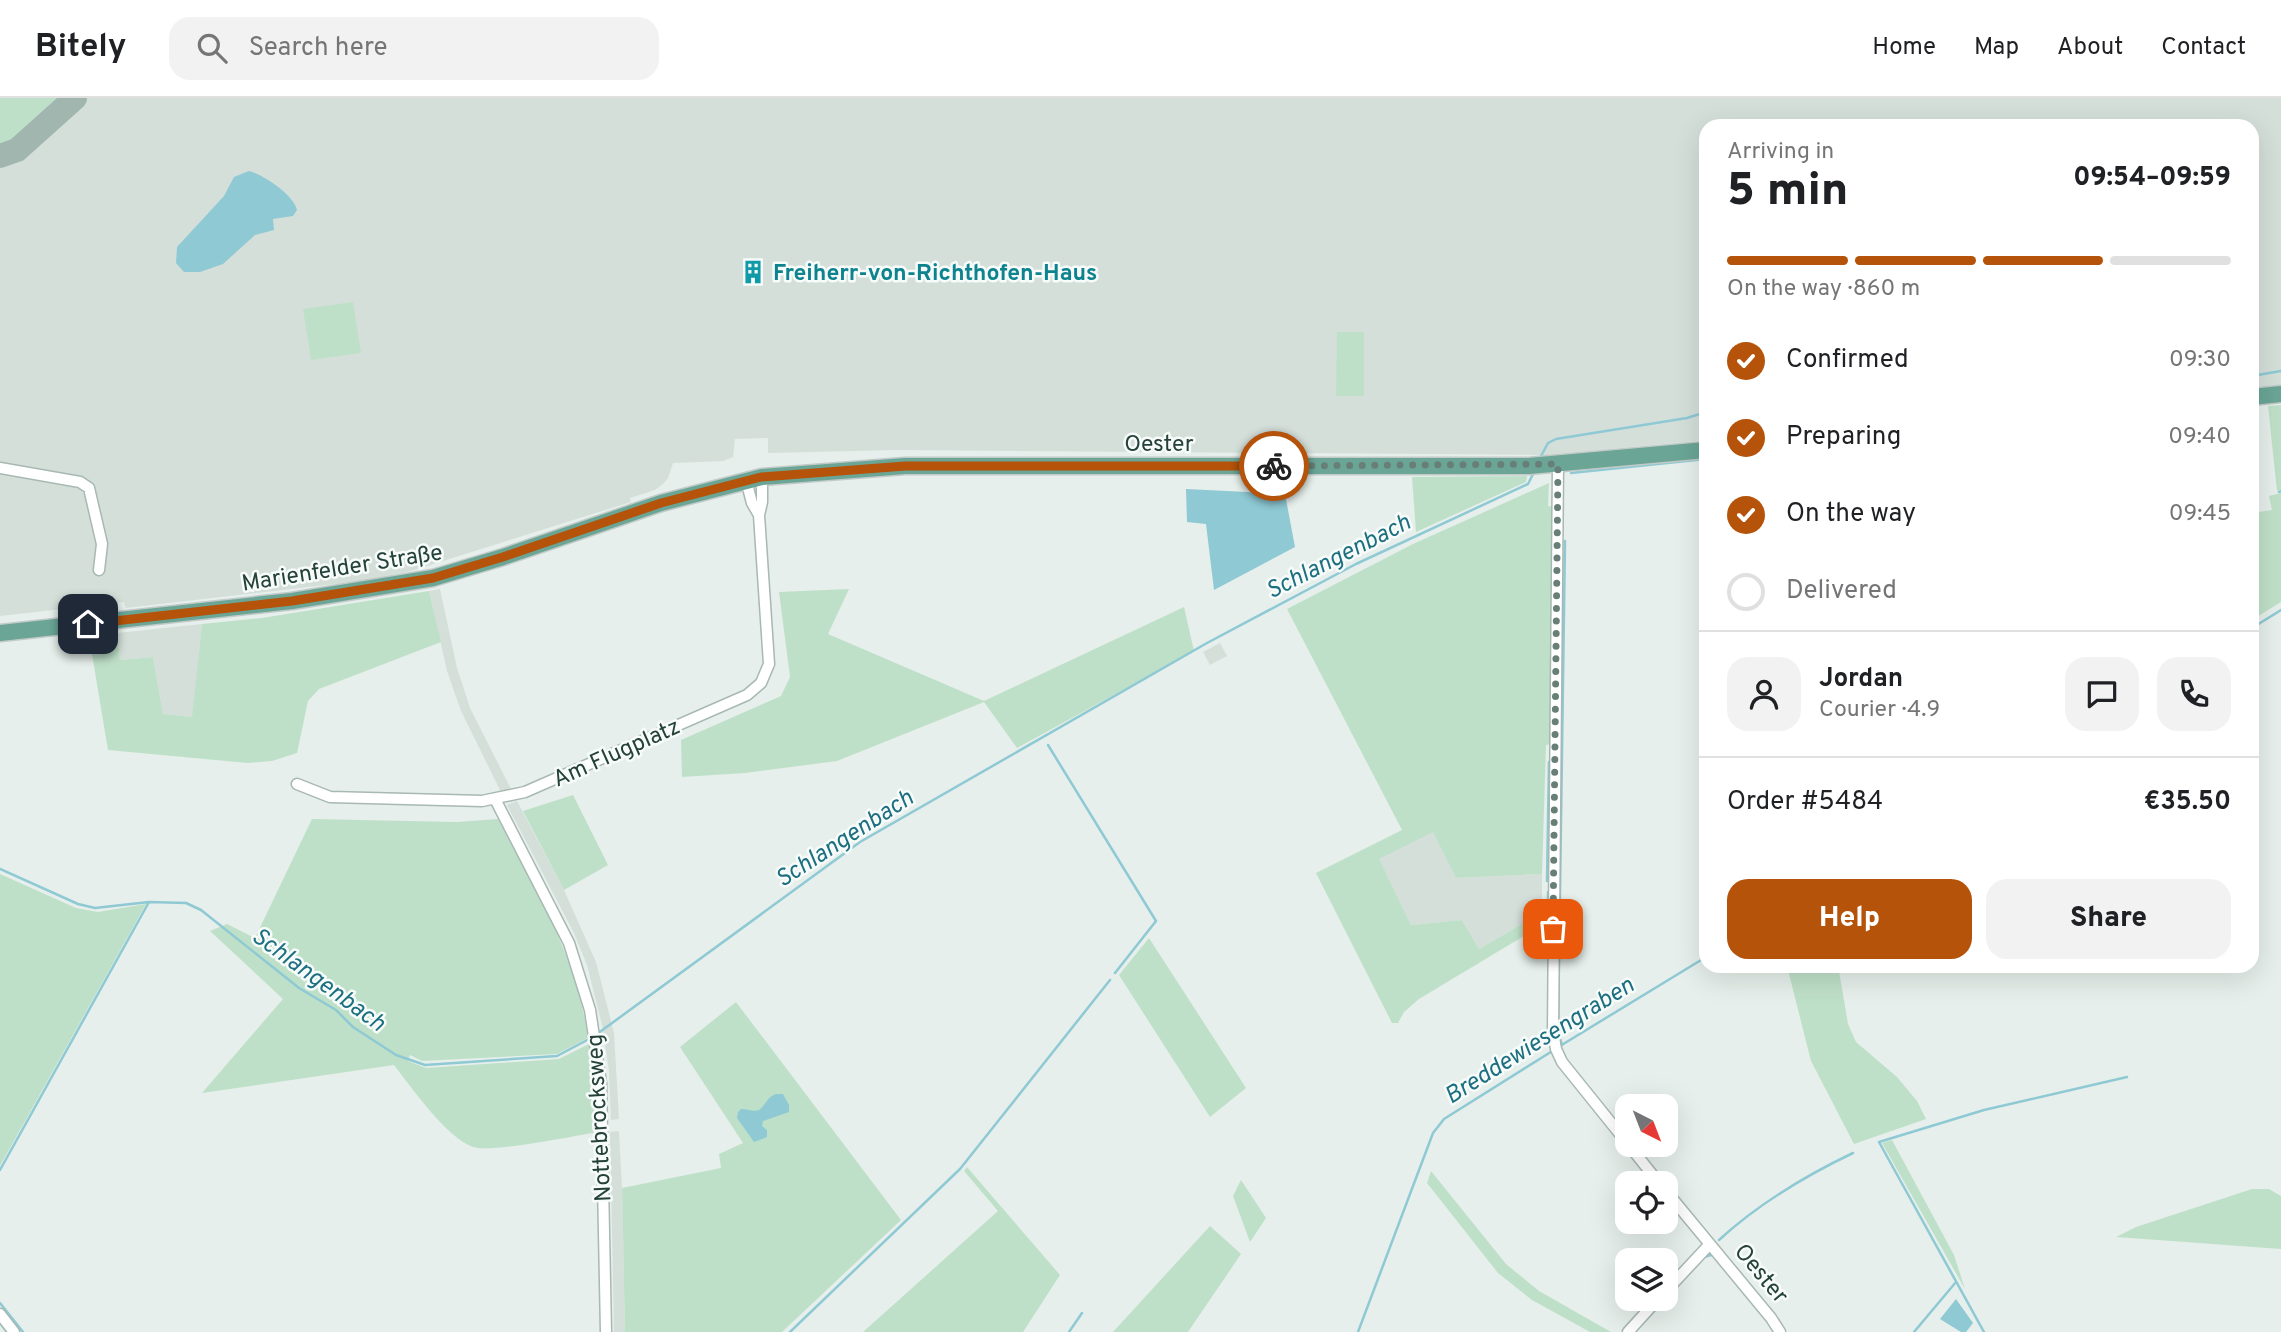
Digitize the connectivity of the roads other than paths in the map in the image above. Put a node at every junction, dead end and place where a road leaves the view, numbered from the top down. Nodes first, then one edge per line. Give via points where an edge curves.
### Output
1 (2281, 394) edge
2 (2259, 396) edge
3 (1699, 451) edge
4 (1544, 465) junction
5 (0, 468) edge
6 (754, 479) junction
7 (760, 515) junction
8 (99, 569) dead end
9 (0, 633) edge
10 (297, 784) dead end
11 (495, 799) junction
12 (1615, 1128) edge
13 (1638, 1157) edge
14 (1649, 1171) edge
15 (1678, 1206) edge
16 (1709, 1245) junction
17 (1678, 1278) edge
18 (1647, 1311) edge
19 (0, 1314) edge
20 (15, 1332) edge
21 (606, 1332) edge
22 (1628, 1332) edge
23 (1780, 1332) edge

1 - 2 main road
3 - 4 main road, Oester
4 - 6 main road, Oester via 905,466
4 - 12 street via 1553,1032 1562,1062
5 - 8 street via 80,482 89,488 103,544
6 - 7 street, Am Flugplatz via 762,502
6 - 7 street, Am Flugplatz via 752,503
6 - 9 main road, Marienfelder Straße via 661,503 433,578 292,601
7 - 11 street, Am Flugplatz via 769,647 769,664 761,683 747,695 525,792
10 - 11 street, Am Flugplatz via 330,797
11 - 21 street, Nottebrocksweg via 569,943 594,1029 601,1083
13 - 14 street
15 - 16 street, Oester
16 - 17 street, Oester
16 - 23 street, Oester
18 - 22 street
19 - 20 street

